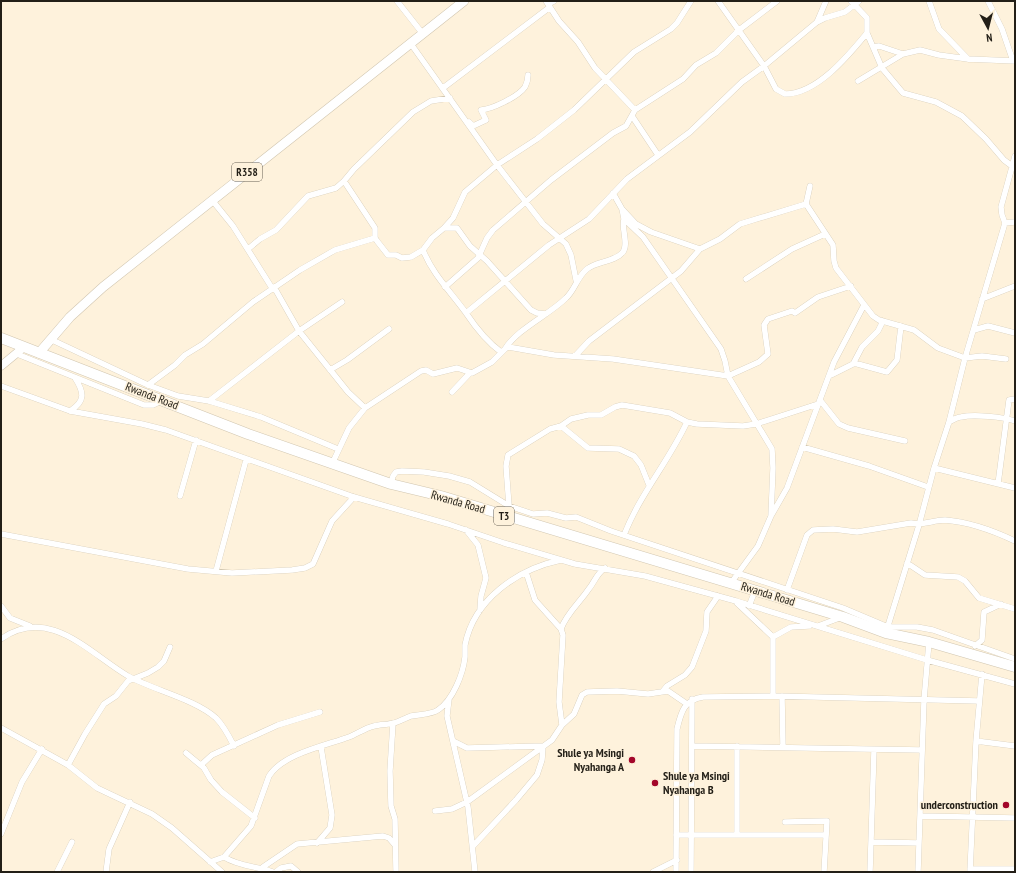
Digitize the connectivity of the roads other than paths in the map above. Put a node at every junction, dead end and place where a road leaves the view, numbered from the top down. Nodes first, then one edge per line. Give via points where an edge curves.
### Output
1 (397, 1) edge
2 (464, 1) edge
3 (554, 1) edge
4 (691, 1) edge
5 (718, 1) edge
6 (777, 1) edge
7 (826, 1) edge
8 (929, 1) edge
9 (988, 1) edge
10 (855, 2) edge
11 (548, 4) edge
12 (817, 22) junction
13 (739, 30) junction
14 (867, 33) junction
15 (423, 34) junction
16 (411, 44) junction
17 (873, 47) junction
18 (1015, 52) edge
19 (903, 54) junction
20 (968, 59) junction
21 (1014, 61) edge
22 (764, 66) junction
23 (882, 68) junction
24 (528, 75) dead end
25 (606, 79) junction
26 (858, 81) dead end
27 (443, 88) junction
28 (450, 98) junction
29 (634, 113) junction
30 (464, 118) junction
31 (658, 155) junction
32 (1015, 156) edge
33 (497, 165) junction
34 (1012, 166) junction
35 (344, 181) junction
36 (810, 186) dead end
37 (613, 193) junction
38 (212, 200) junction
39 (527, 203) junction
40 (806, 204) junction
41 (622, 208) junction
42 (624, 219) junction
43 (1005, 222) junction
44 (1015, 222) edge
45 (444, 228) junction
46 (825, 234) junction
47 (560, 237) junction
48 (375, 238) junction
49 (248, 249) junction
50 (700, 249) junction
51 (423, 250) junction
52 (480, 255) junction
53 (672, 278) junction
54 (746, 279) dead end
55 (576, 280) junction
56 (505, 282) junction
57 (445, 286) junction
58 (851, 286) junction
59 (1015, 286) edge
60 (273, 287) junction
61 (982, 299) junction
62 (342, 302) dead end
63 (864, 305) junction
64 (466, 313) junction
65 (546, 314) junction
66 (883, 321) junction
67 (901, 326) junction
68 (389, 329) dead end
69 (974, 330) junction
70 (299, 331) junction
71 (1015, 333) edge
72 (1, 338) edge
73 (50, 339) junction
74 (20, 350) junction
75 (503, 350) junction
76 (39, 353) junction
77 (576, 356) junction
78 (965, 358) junction
79 (1006, 360) dead end
80 (854, 363) junction
81 (1, 366) edge
82 (330, 370) junction
83 (469, 374) junction
84 (831, 375) junction
85 (728, 376) junction
86 (75, 378) junction
87 (1, 386) edge
88 (148, 386) junction
89 (452, 392) dead end
90 (1015, 399) edge
91 (161, 401) junction
92 (209, 401) junction
93 (819, 402) junction
94 (365, 408) junction
95 (70, 411) junction
96 (1007, 419) junction
97 (1015, 421) edge
98 (687, 422) junction
99 (949, 422) junction
100 (756, 424) junction
101 (561, 426) junction
102 (196, 440) junction
103 (905, 441) dead end
104 (802, 447) junction
105 (338, 449) junction
106 (246, 460) junction
107 (332, 464) junction
108 (934, 468) junction
109 (390, 484) junction
110 (998, 484) junction
111 (649, 485) junction
112 (928, 487) junction
113 (1015, 488) edge
114 (180, 496) dead end
115 (354, 497) junction
116 (509, 506) junction
117 (771, 516) junction
118 (919, 525) junction
119 (465, 530) junction
120 (1, 534) edge
121 (624, 535) junction
122 (1015, 541) edge
123 (561, 559) junction
124 (907, 563) junction
125 (605, 568) junction
126 (216, 571) junction
127 (526, 572) junction
128 (738, 573) junction
129 (731, 583) junction
130 (787, 590) junction
131 (755, 591) junction
132 (718, 596) junction
133 (736, 601) junction
134 (1001, 604) junction
135 (1, 606) edge
136 (750, 606) junction
137 (1015, 609) edge
138 (480, 610) junction
139 (843, 617) junction
140 (30, 626) junction
141 (818, 626) junction
142 (561, 629) junction
143 (887, 630) junction
144 (773, 637) junction
145 (1, 638) edge
146 (929, 642) junction
147 (975, 646) junction
148 (170, 647) dead end
149 (1015, 659) edge
150 (927, 660) junction
151 (1015, 667) edge
152 (982, 674) junction
153 (134, 678) junction
154 (1015, 684) edge
155 (663, 691) junction
156 (773, 696) junction
157 (782, 696) junction
158 (450, 697) junction
159 (692, 699) junction
160 (924, 700) junction
161 (979, 701) junction
162 (687, 704) junction
163 (320, 712) dead end
164 (393, 723) junction
165 (562, 725) junction
166 (1, 728) edge
167 (976, 741) junction
168 (453, 742) junction
169 (234, 746) junction
170 (543, 746) junction
171 (692, 746) junction
172 (737, 746) junction
173 (1015, 746) edge
174 (321, 747) junction
175 (783, 747) junction
176 (42, 749) junction
177 (874, 750) junction
178 (922, 750) junction
179 (186, 753) dead end
180 (68, 765) junction
181 (201, 765) junction
182 (130, 802) junction
183 (467, 802) junction
184 (435, 811) dead end
185 (921, 816) junction
186 (972, 817) junction
187 (255, 818) junction
188 (1015, 818) edge
189 (785, 822) dead end
190 (1, 834) edge
191 (691, 835) junction
192 (737, 835) junction
193 (826, 835) junction
194 (676, 836) junction
195 (72, 842) dead end
196 (871, 842) junction
197 (317, 843) junction
198 (918, 843) junction
199 (395, 845) junction
200 (473, 846) junction
201 (224, 857) junction
202 (677, 860) junction
203 (210, 862) junction
204 (263, 867) junction
205 (1015, 869) edge
206 (970, 871) edge
207 (57, 872) edge
208 (106, 872) edge
209 (222, 872) edge
210 (275, 872) edge
211 (298, 872) edge
212 (396, 872) edge
213 (475, 872) edge
214 (653, 872) edge
215 (676, 872) edge
216 (691, 872) edge
217 (824, 872) edge
218 (870, 872) edge
219 (918, 872) edge

1 - 15 street
2 - 15 main road, R358
3 - 11 street
4 - 25 street via 672,29 642,45
5 - 13 street
6 - 13 street
7 - 12 street
8 - 20 street via 939,29
9 - 21 street
10 - 12 street via 845,12
10 - 14 street via 867,18
11 - 25 street
11 - 27 street
12 - 22 street
13 - 22 street
13 - 29 street via 720,50 696,65 683,79
14 - 17 street
14 - 22 street via 839,64 804,91 781,93 776,89
15 - 16 main road, R358
16 - 27 street
16 - 38 main road, R358
17 - 19 street via 879,46
17 - 23 street
18 - 21 street
19 - 20 street via 920,50
19 - 23 street
20 - 21 street
22 - 31 street via 742,82 690,132
23 - 26 street
23 - 34 street via 904,93 936,102 967,120
24 - 30 street via 520,92 492,108 481,110 486,120 473,126
25 - 29 street
25 - 33 street via 574,110 537,139
27 - 28 street
28 - 30 street
28 - 35 street via 431,101 413,112
29 - 31 street
29 - 39 street via 626,126 551,180
30 - 33 street
31 - 37 street
32 - 34 street
33 - 39 street
33 - 45 street via 465,192 453,218
34 - 43 street via 1001,207
35 - 48 street via 375,228
35 - 49 street via 336,188 308,196 276,230
36 - 40 street
37 - 41 street
37 - 47 street via 589,219
38 - 49 street
38 - 73 main road, R358 via 103,288
39 - 47 street via 543,224
39 - 52 street via 493,230
40 - 46 street
40 - 50 street via 740,224 715,242
41 - 42 street
41 - 50 street via 636,224 651,232
42 - 53 street via 643,237
42 - 55 street via 622,252 590,267
43 - 44 street
43 - 61 street
45 - 51 street
45 - 52 street via 457,228
46 - 54 street via 792,249
46 - 58 street via 833,245 836,268
47 - 55 street via 568,248
47 - 56 street
48 - 51 street via 386,254 402,258 411,257
48 - 60 street via 335,250
49 - 60 street
50 - 53 street
51 - 57 street via 430,266
52 - 56 street
52 - 57 street
53 - 77 street via 588,341
53 - 85 street via 721,349
55 - 65 street via 566,298
56 - 64 street
56 - 65 street via 531,310
57 - 64 street
58 - 63 street
58 - 85 street via 818,298 796,313 792,311 768,319 764,325 768,354 759,362
59 - 61 street
60 - 70 street
60 - 88 street
61 - 69 street
62 - 70 street
63 - 66 street via 873,316
63 - 84 street via 838,355
64 - 75 street via 489,343
65 - 75 street via 514,338
66 - 67 street
66 - 80 street via 877,333 862,347
67 - 78 street via 917,332 938,348
67 - 80 street via 897,360 887,372
68 - 82 street via 348,360
69 - 71 street via 988,326
69 - 78 street
70 - 82 street
70 - 92 street
72 - 74 highway, Rwanda Road / T3
73 - 76 main road, R358
73 - 88 street
74 - 76 highway, Rwanda Road / T3
74 - 81 street
74 - 86 street
75 - 77 street via 518,348
75 - 83 street via 492,362
76 - 91 highway, Rwanda Road / T3
77 - 85 street
78 - 79 street via 982,356
78 - 99 street
80 - 84 street
82 - 94 street
83 - 89 street
83 - 94 street via 459,368 433,374 426,370 421,371
84 - 93 street
85 - 100 street
86 - 91 street via 144,405 153,405
86 - 95 street via 82,389 82,398
87 - 95 street
88 - 92 street via 178,396
90 - 96 street via 1009,400
91 - 107 highway, Rwanda Road / T3
92 - 105 street via 261,417
93 - 100 street
93 - 103 street via 839,424
93 - 104 street
94 - 105 street
95 - 102 street via 142,424
96 - 97 street
96 - 99 street via 962,416
96 - 110 street
98 - 100 street via 703,425
98 - 101 street via 670,413 622,406 601,415 573,418
98 - 111 street via 677,444
99 - 108 street
100 - 117 street via 772,448
101 - 111 street via 588,448 619,449 634,456 641,465
101 - 116 street via 550,429 508,455 506,466
102 - 106 street
102 - 114 street
104 - 112 street via 869,466
104 - 117 street via 788,488
105 - 107 street
106 - 115 street
106 - 126 street
107 - 109 highway, Rwanda Road / T3
108 - 110 street
108 - 112 street
109 - 116 street via 396,472 402,471 449,476 470,482
109 - 129 highway, Rwanda Road / T3 via 441,496
110 - 113 street
111 - 121 street
112 - 118 street
115 - 119 street
115 - 126 street via 332,521 313,564 305,568 256,573
116 - 121 street via 535,514 576,517
117 - 128 street via 758,546
118 - 122 street via 934,521 954,522 995,532
118 - 124 street
118 - 130 street via 911,523 857,532 833,529 810,531
119 - 123 street
119 - 138 street via 478,545 486,578
120 - 126 street via 188,569
121 - 128 street
123 - 125 street
123 - 127 street via 541,564
124 - 134 street via 925,575 958,577 980,598
124 - 143 street
125 - 132 street
125 - 142 street via 597,575
127 - 138 street via 497,591
127 - 142 street via 535,600
128 - 129 street
128 - 130 street
129 - 131 highway, Rwanda Road / T3
130 - 143 street via 843,608
131 - 136 street
131 - 139 highway, Rwanda Road / T3
132 - 133 street
132 - 155 street via 707,612 706,631 692,667
133 - 136 street
133 - 144 street
134 - 137 street
134 - 147 street via 984,612 982,640
135 - 140 street via 10,618
136 - 141 street
138 - 158 street via 470,629 463,665
139 - 141 street
139 - 143 highway, Rwanda Road / T3
140 - 145 street
140 - 153 street via 58,633 79,642
141 - 144 street via 799,625
141 - 150 street
142 - 165 street via 563,635 559,702
143 - 146 highway, Rwanda Road / T3
143 - 147 street via 925,628
144 - 156 street
146 - 150 street
146 - 151 highway, Rwanda Road / T3
147 - 149 street
148 - 153 street via 164,661 158,667
150 - 152 street
150 - 160 street
152 - 154 street
152 - 161 street
153 - 169 street via 210,713 223,727
153 - 180 street via 101,708
155 - 162 street via 671,692
155 - 165 street via 648,694 617,691 585,693 574,714
156 - 157 street
156 - 159 street
157 - 160 street
157 - 175 street
158 - 164 street via 436,711
158 - 168 street via 447,716
159 - 162 street
159 - 171 street
160 - 161 street
160 - 178 street
161 - 167 street
162 - 194 street via 682,710 677,729
163 - 169 street via 278,725
164 - 174 street via 372,726
164 - 199 street via 390,772 391,806 395,815
165 - 170 street via 555,737
166 - 176 street
167 - 173 street
167 - 186 street
168 - 170 street via 470,748
168 - 183 street
169 - 181 street via 209,756
170 - 183 street
170 - 200 street via 537,775
171 - 172 street
171 - 191 street
172 - 175 street
172 - 192 street
174 - 187 street via 298,754 273,769 266,782
174 - 197 street via 332,815 328,832
175 - 177 street
176 - 180 street
176 - 190 street via 22,782
177 - 178 street
177 - 196 street
178 - 185 street
179 - 181 street
180 - 182 street via 97,788
181 - 187 street via 222,792
182 - 203 street via 172,828
182 - 208 street via 109,849
183 - 184 street via 452,809
183 - 200 street
185 - 186 street
185 - 198 street
186 - 188 street
186 - 206 street
187 - 201 street
189 - 193 street via 827,821
191 - 192 street
191 - 194 street
191 - 216 street
192 - 193 street
193 - 217 street
194 - 202 street
195 - 207 street
196 - 198 street
196 - 218 street
197 - 199 street via 383,836
197 - 204 street via 294,845
198 - 219 street
199 - 212 street
200 - 213 street
201 - 203 street
201 - 204 street via 248,867
202 - 214 street
202 - 215 street
203 - 209 street
204 - 210 street
205 - 206 street
210 - 211 street via 291,866

